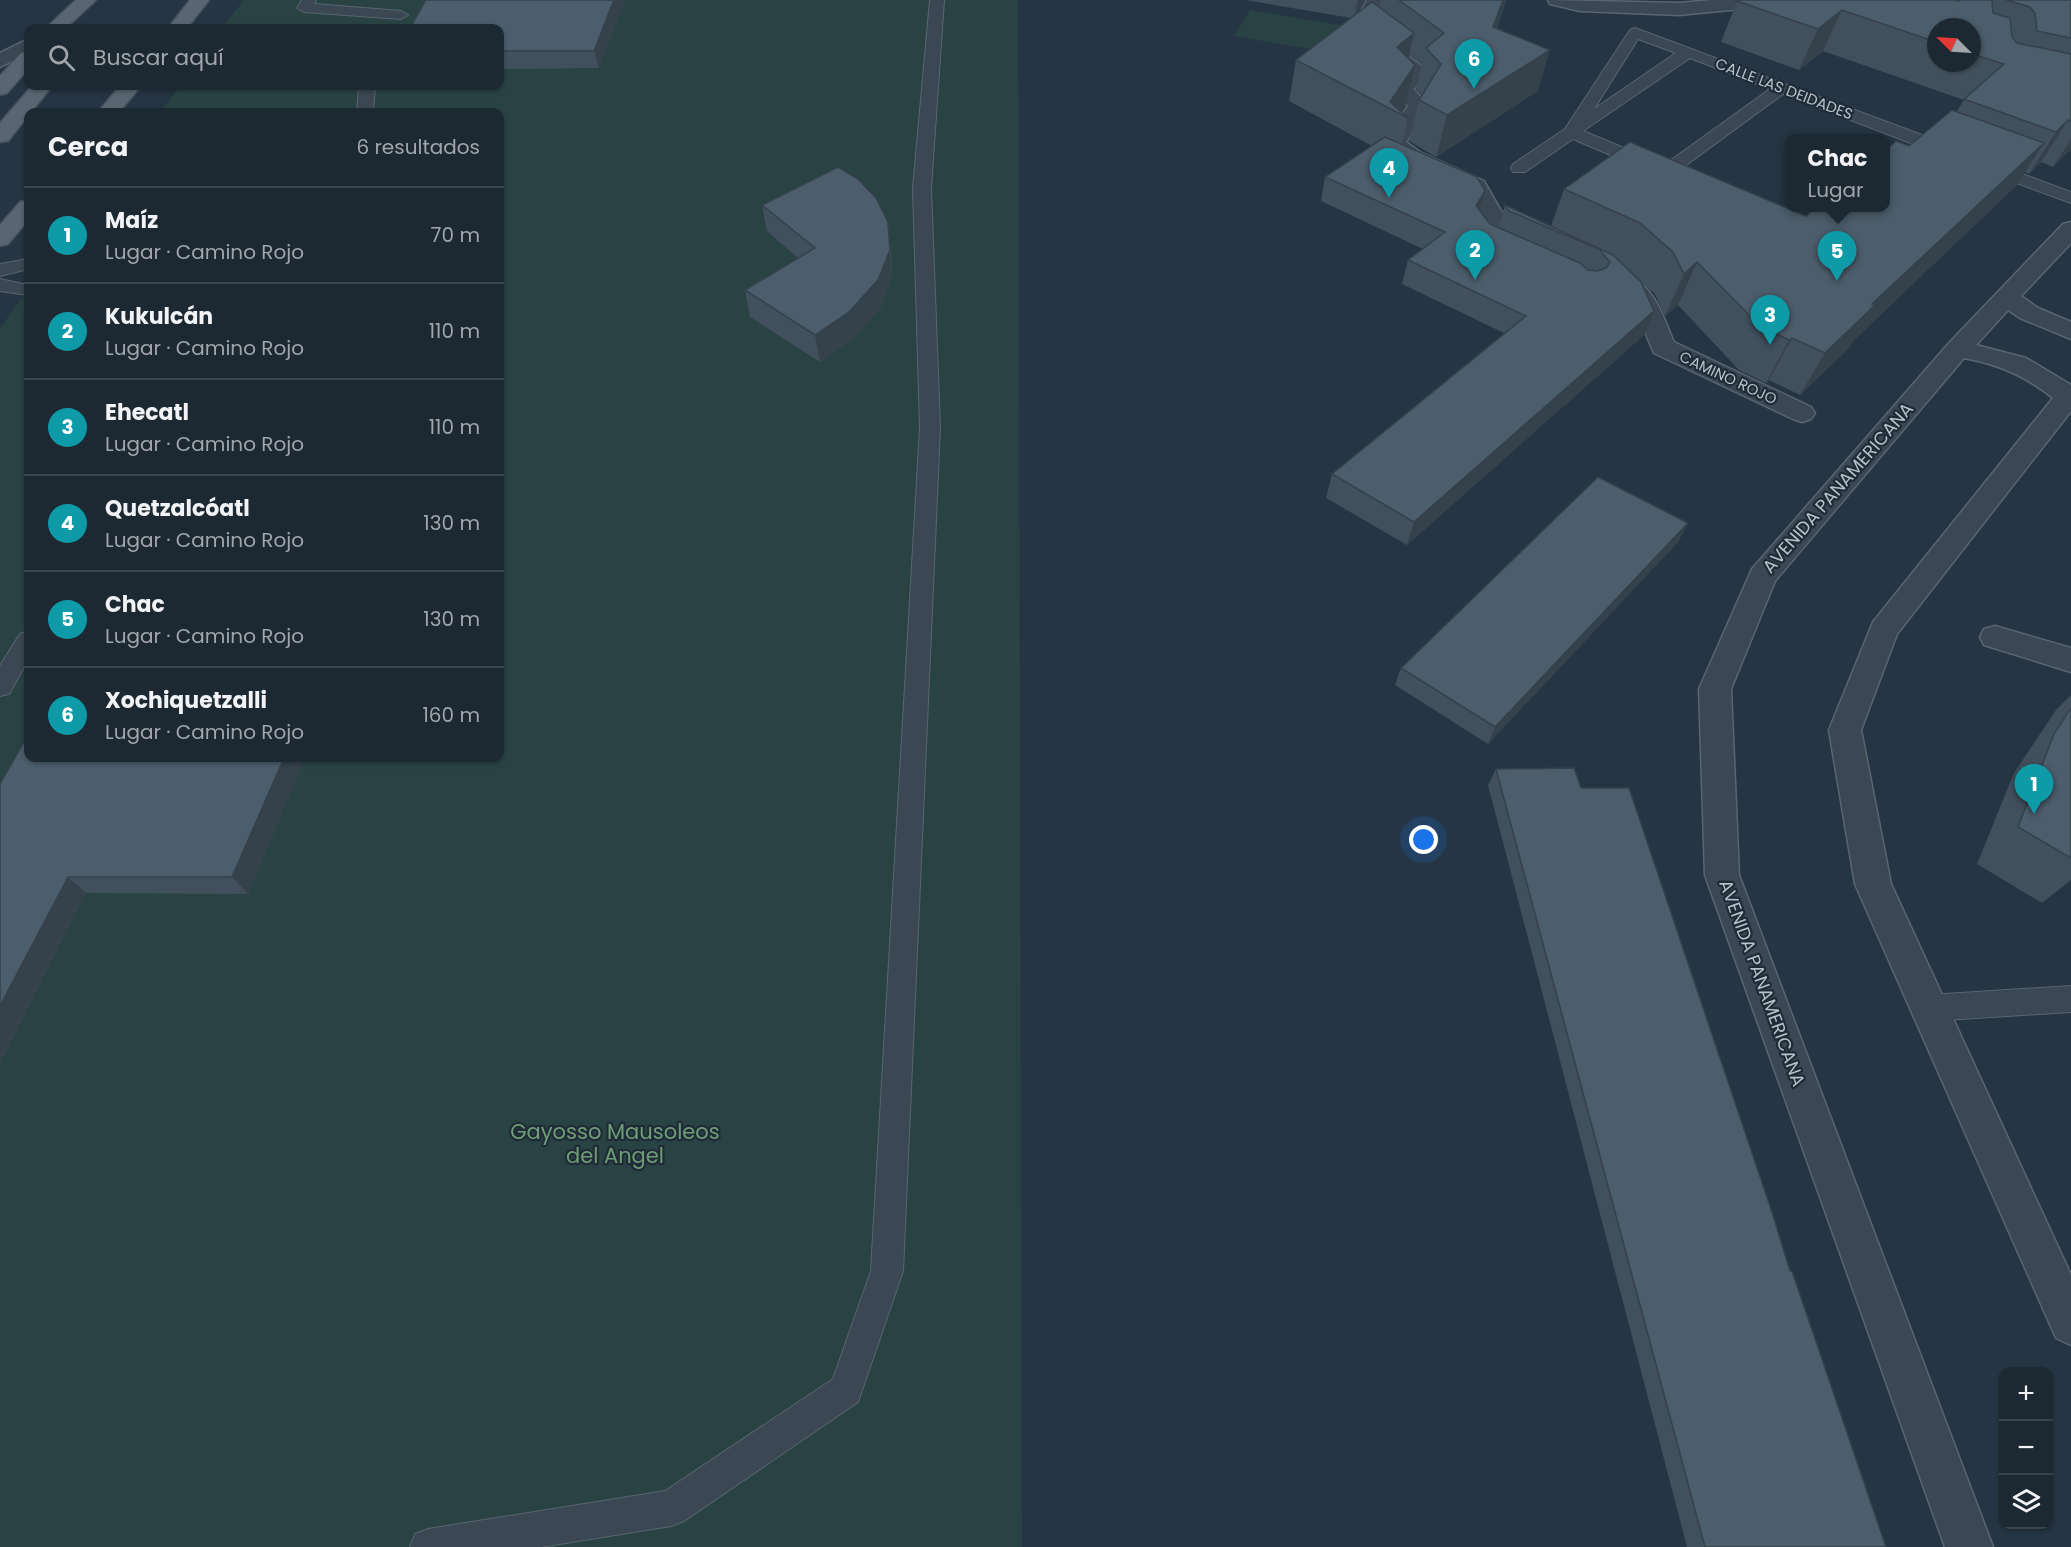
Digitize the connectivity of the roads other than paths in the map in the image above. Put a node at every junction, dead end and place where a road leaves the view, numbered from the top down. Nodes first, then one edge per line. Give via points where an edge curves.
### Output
1 (87, 0) edge
2 (107, 0) edge
3 (200, 0) edge
4 (309, 0) edge
5 (410, 0) edge
6 (937, 0) edge
7 (1376, 0) edge
8 (1557, 0) edge
9 (1795, 8) edge
10 (98, 17) dead end
11 (397, 22) edge
12 (60, 24) edge
13 (180, 24) edge
14 (24, 47) edge
15 (1688, 52) junction
16 (0, 61) edge
17 (24, 62) edge
18 (1781, 88) junction
19 (0, 89) edge
20 (39, 90) edge
21 (127, 90) edge
22 (367, 90) edge
23 (112, 108) edge
24 (365, 108) edge
25 (1571, 132) junction
26 (1881, 134) edge
27 (0, 136) edge
28 (1890, 137) edge
29 (1519, 168) dead end
30 (1666, 172) junction
31 (1699, 186) edge
32 (2071, 198) edge
33 (24, 212) edge
34 (1492, 215) junction
35 (2071, 229) edge
36 (0, 239) edge
37 (1492, 241) edge
38 (1563, 248) edge
39 (24, 265) edge
40 (0, 270) edge
41 (1613, 272) edge
42 (0, 285) edge
43 (24, 289) edge
44 (2007, 298) junction
45 (2071, 331) edge
46 (1958, 349) junction
47 (2069, 395) edge
48 (1802, 413) dead end
49 (1995, 637) dead end
50 (24, 647) edge
51 (2071, 660) edge
52 (0, 687) edge
53 (2071, 999) edge
54 (1929, 1008) junction
55 (2071, 1323) edge
56 (428, 1547) edge
57 (1969, 1547) edge

1 - 12 main road
2 - 10 main road
3 - 13 main road
4 - 11 lane via 304,8
5 - 11 lane
6 - 56 lane via 922,188 930,428 887,1271 846,1390 671,1508
7 - 34 street via 1361,30 1422,74 1400,88 1419,105 1394,143 1412,157 1476,186
8 - 9 street via 1591,6 1679,9 1750,2
14 - 16 street
15 - 18 lane, CALLE LAS DEIDADES
15 - 25 lane
15 - 25 lane, CALLE LAS DEIDADES via 1635,33
17 - 19 main road
18 - 26 lane, CALLE LAS DEIDADES
18 - 30 lane
20 - 27 main road
21 - 23 main road
22 - 24 lane
25 - 29 lane
25 - 30 lane
28 - 32 lane, CALLE LAS DEIDADES via 1972,160
30 - 31 lane
33 - 36 main road
34 - 37 street via 1483,230
34 - 38 street
35 - 44 street, AVENIDA PANAMERICANA
39 - 40 lane
41 - 48 street, CAMINO ROJO via 1644,301 1663,347
42 - 43 lane
44 - 45 street via 2029,313
44 - 46 street, AVENIDA PANAMERICANA
46 - 47 street via 2021,365
46 - 57 street, AVENIDA PANAMERICANA via 1762,576 1715,689 1722,875
47 - 54 street via 1884,630 1845,730 1873,884
49 - 51 street
50 - 52 lane
53 - 54 lane
54 - 55 street

